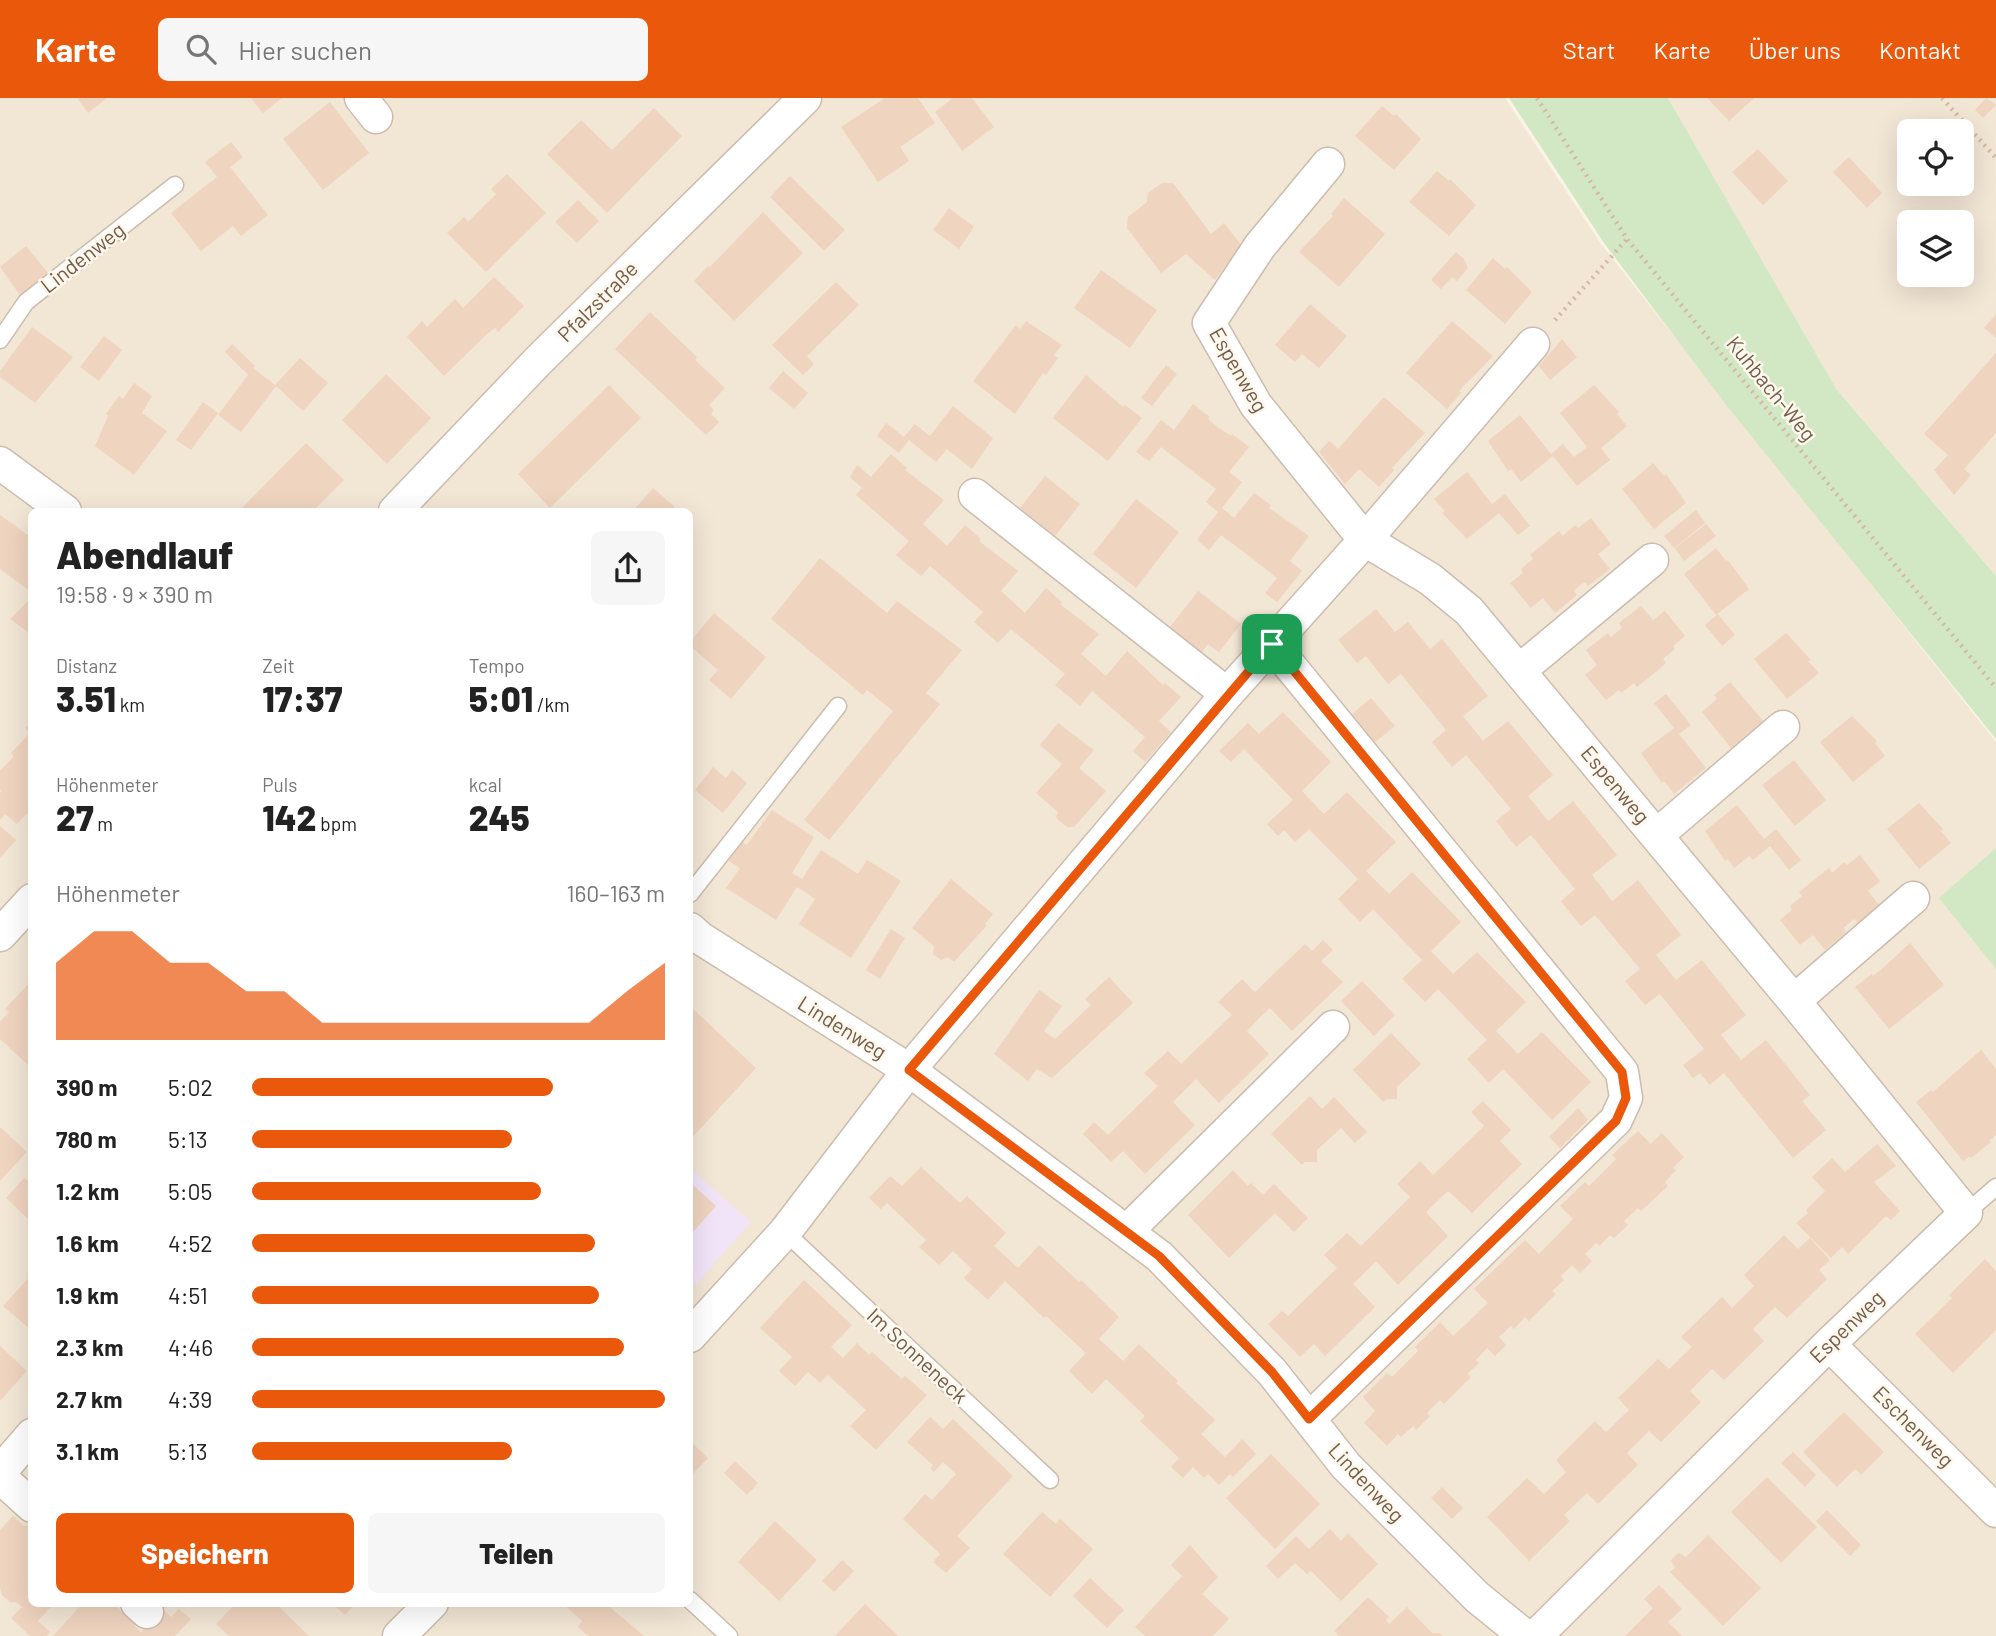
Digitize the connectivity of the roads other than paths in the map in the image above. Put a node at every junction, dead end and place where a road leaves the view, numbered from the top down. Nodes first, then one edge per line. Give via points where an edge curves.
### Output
1 (805, 98) edge
2 (1328, 164) dead end
3 (175, 185) dead end
4 (0, 340) edge
5 (1534, 344) road end
6 (0, 463) edge
7 (975, 495) dead end
8 (61, 508) edge
9 (398, 508) edge
10 (1365, 540) junction
11 (1652, 560) dead end
12 (1272, 644) junction
13 (1519, 671) junction
14 (1227, 694) junction
15 (838, 706) dead end
16 (1783, 727) dead end
17 (1657, 835) junction
18 (693, 890) edge
19 (1913, 898) dead end
20 (28, 904) edge
21 (693, 932) edge
22 (0, 935) edge
23 (1794, 1000) junction
24 (1333, 1027) dead end
25 (909, 1070) junction
26 (1996, 1187) edge
27 (1966, 1213) junction
28 (1127, 1231) junction
29 (785, 1232) junction
30 (693, 1333) edge
31 (1829, 1344) junction
32 (1309, 1419) junction
33 (28, 1441) edge
34 (0, 1475) edge
35 (1049, 1480) dead end
36 (28, 1502) edge
37 (1996, 1510) edge
38 (693, 1603) edge
39 (428, 1607) edge
40 (399, 1636) edge
41 (729, 1636) edge
42 (1525, 1636) edge
43 (1536, 1636) edge

1 - 9 street, Pfalzstraße via 539,360
2 - 10 street, Espenweg via 1260,246 1209,323 1256,405
3 - 4 lane, Lindenweg via 26,302
5 - 10 street
6 - 8 street
7 - 14 street
10 - 12 street
10 - 13 street, Espenweg via 1430,579 1469,611
11 - 13 street
12 - 14 street
12 - 32 street via 1622,1072 1626,1098 1616,1121
13 - 17 street, Espenweg
14 - 25 street
15 - 18 lane
16 - 17 street, Espenweg
17 - 23 street, Espenweg
19 - 23 street
20 - 22 street
21 - 25 street, Lindenweg
23 - 27 street, Espenweg
24 - 28 street
25 - 28 street, Lindenweg
25 - 29 street
26 - 27 lane
27 - 31 street, Espenweg
28 - 32 street, Lindenweg via 1159,1256 1272,1372
29 - 30 street
29 - 35 lane, Im Sonneneck
31 - 37 street, Eschenweg
31 - 43 street, Espenweg
32 - 42 street, Lindenweg via 1346,1466 1477,1597
33 - 34 street
34 - 36 street
38 - 41 lane
39 - 40 street

